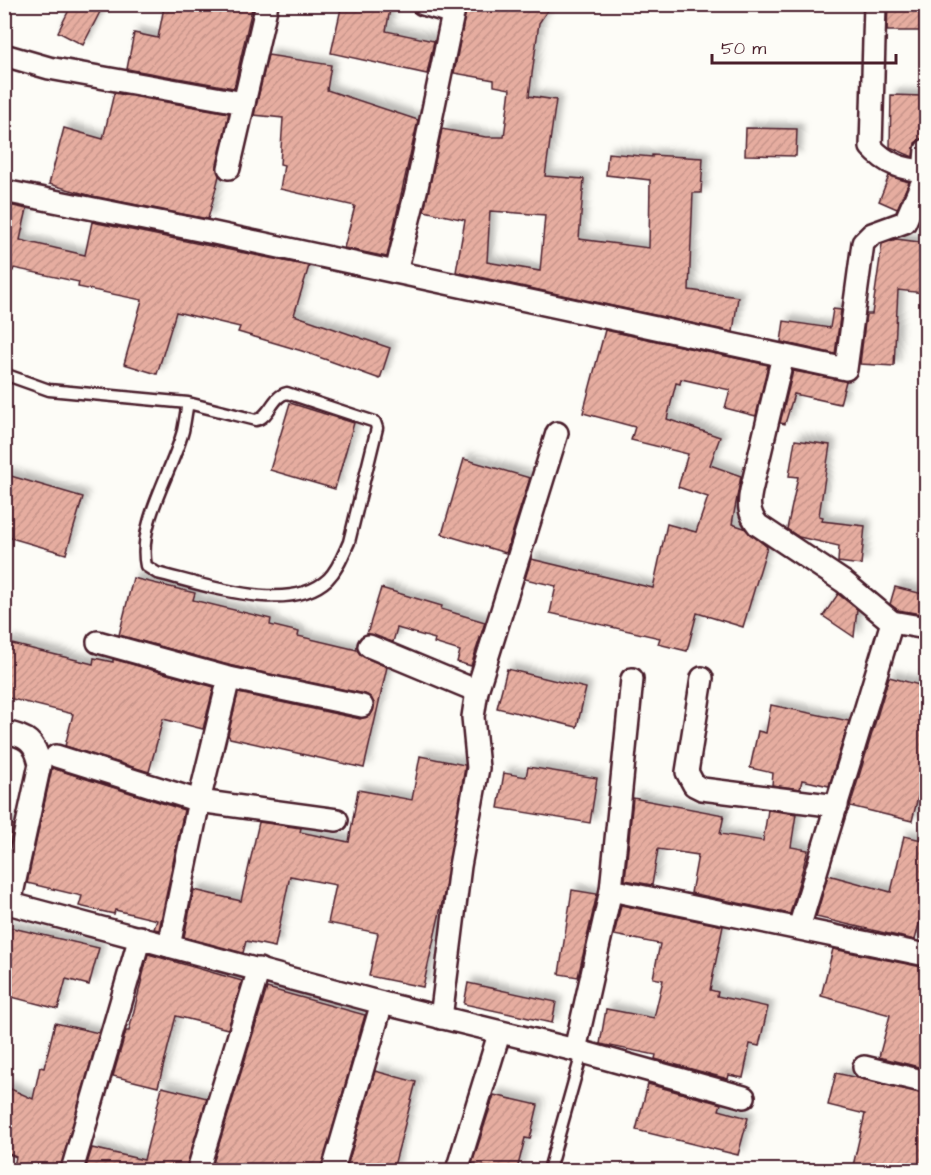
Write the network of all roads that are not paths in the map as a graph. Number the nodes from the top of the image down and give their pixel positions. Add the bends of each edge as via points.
1 (267, 4) edge
2 (423, 4) edge
3 (875, 4) edge
4 (454, 9) edge
5 (4, 55) edge
6 (244, 103) junction
7 (925, 160) edge
8 (229, 168) dead end
9 (4, 190) edge
10 (396, 272) junction
11 (783, 356) junction
12 (4, 374) edge
13 (188, 403) junction
14 (557, 433) dead end
15 (892, 622) junction
16 (927, 628) edge
17 (98, 642) dead end
18 (369, 646) dead end
19 (229, 678) junction
20 (702, 678) dead end
21 (632, 679) dead end
22 (477, 691) junction
23 (362, 706) dead end
24 (4, 732) edge
25 (56, 756) dead end
26 (199, 801) junction
27 (837, 806) junction
28 (337, 820) dead end
29 (611, 890) junction
30 (7, 902) edge
31 (799, 928) junction
32 (140, 937) junction
33 (169, 946) junction
34 (927, 955) edge
35 (259, 969) junction
36 (382, 1004) junction
37 (441, 1018) junction
38 (499, 1034) junction
39 (578, 1052) junction
40 (864, 1067) dead end
41 (927, 1082) edge
42 (744, 1097) dead end
43 (72, 1170) edge
44 (198, 1170) edge
45 (333, 1170) edge
46 (457, 1170) edge
47 (549, 1170) edge

1 - 6 street
2 - 4 street
3 - 7 street via 871,147 902,169
4 - 10 street
5 - 6 street via 49,68
6 - 8 street
7 - 11 street via 923,181 904,222 872,234 863,243 846,369
9 - 10 street
10 - 11 street
11 - 15 street via 748,503 751,516 758,525 844,582
12 - 13 lane via 49,390
13 - 13 lane via 256,420 264,418 277,398 287,393 375,422 377,428 349,542 328,579 294,595 267,598 157,573 146,566 143,551 147,531 183,431
14 - 22 street
15 - 16 street
15 - 27 street
17 - 19 street
18 - 22 street
19 - 23 street
19 - 26 street
20 - 27 street via 687,772 694,785
21 - 29 street
22 - 37 street via 473,717 478,768 460,866
24 - 30 street via 28,739 36,748 40,764
25 - 26 street
26 - 28 street
26 - 33 street
27 - 31 street
29 - 31 street
29 - 39 street
30 - 32 street
31 - 34 street
32 - 33 street
32 - 43 street
33 - 35 street
35 - 36 street
35 - 44 street
36 - 37 street
36 - 45 street
37 - 38 street
38 - 39 street
38 - 46 street
39 - 42 street
39 - 47 lane
40 - 41 street

